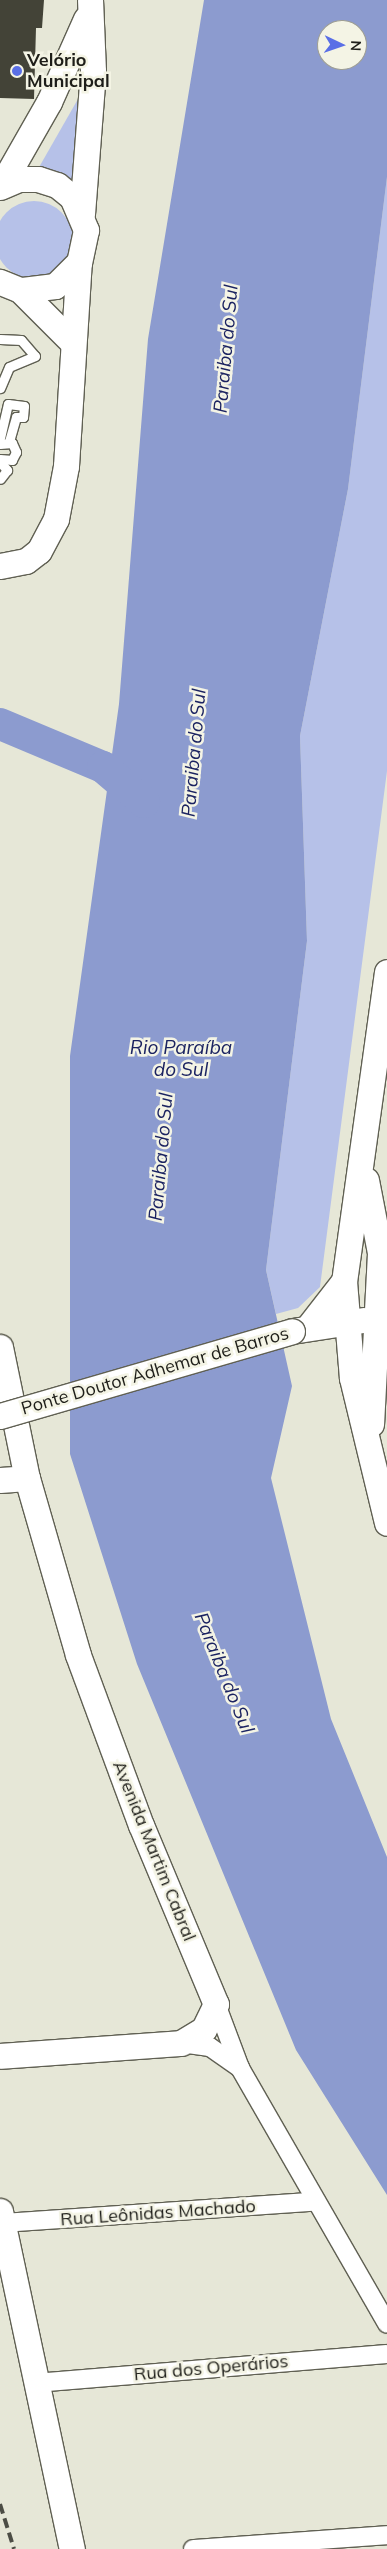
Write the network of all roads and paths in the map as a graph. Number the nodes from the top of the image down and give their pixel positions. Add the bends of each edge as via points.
1 (89, 6) edge
2 (0, 187) edge
3 (82, 214) junction
4 (79, 262) junction
5 (9, 292) edge
6 (0, 339) edge
7 (73, 344) junction
8 (0, 388) edge
9 (0, 438) edge
10 (4, 443) edge
11 (1, 461) edge
12 (0, 479) edge
13 (7, 566) edge
14 (387, 976) edge
15 (385, 1009) edge
16 (363, 1160) junction
17 (349, 1251) junction
18 (383, 1254) edge
19 (344, 1281) junction
20 (377, 1314) junction
21 (348, 1325) junction
22 (300, 1329) junction
23 (0, 1347) edge
24 (0, 1416) edge
25 (370, 1439) junction
26 (26, 1478) junction
27 (0, 1480) edge
28 (387, 1523) edge
29 (216, 2004) junction
30 (180, 2043) junction
31 (0, 2056) edge
32 (240, 2068) junction
33 (314, 2202) junction
34 (1, 2217) edge
35 (387, 2324) edge
36 (387, 2354) edge
37 (35, 2383) junction
38 (387, 2535) edge
39 (72, 2549) edge
40 (193, 2549) edge

1 - 2 street via 50,102
1 - 3 street via 94,71
2 - 3 street via 19,180 48,182 72,197
3 - 4 street via 85,238
4 - 5 street via 55,286
4 - 7 street
5 - 7 street
6 - 8 lane via 21,340 35,356 9,367
7 - 13 street via 66,466 56,519 39,551
9 - 10 lane via 8,404 24,406 23,417 16,417
10 - 11 lane via 16,455
11 - 12 lane via 8,470
14 - 15 street
15 - 16 street
16 - 17 street
16 - 18 street
17 - 18 street
17 - 19 street
18 - 20 street
19 - 21 street
19 - 22 street
20 - 21 street, Ponte Doutor Adhemar de Barros
20 - 25 street
21 - 22 street, Ponte Doutor Adhemar de Barros
21 - 25 street via 352,1378
22 - 24 street, Ponte Doutor Adhemar de Barros, bridge
23 - 26 street, Avenida Martim Cabral
25 - 28 street
26 - 27 street
26 - 29 street, Avenida Martim Cabral via 78,1655 141,1824
29 - 30 street via 204,2029
29 - 32 street, Avenida Martim Cabral
30 - 31 street
30 - 32 street via 210,2047
32 - 33 street, Avenida Martim Cabral
33 - 34 street, Rua Leônidas Machado
33 - 35 street, Avenida Martim Cabral
34 - 37 street
36 - 37 street, Rua dos Operários
37 - 39 street
38 - 40 street

